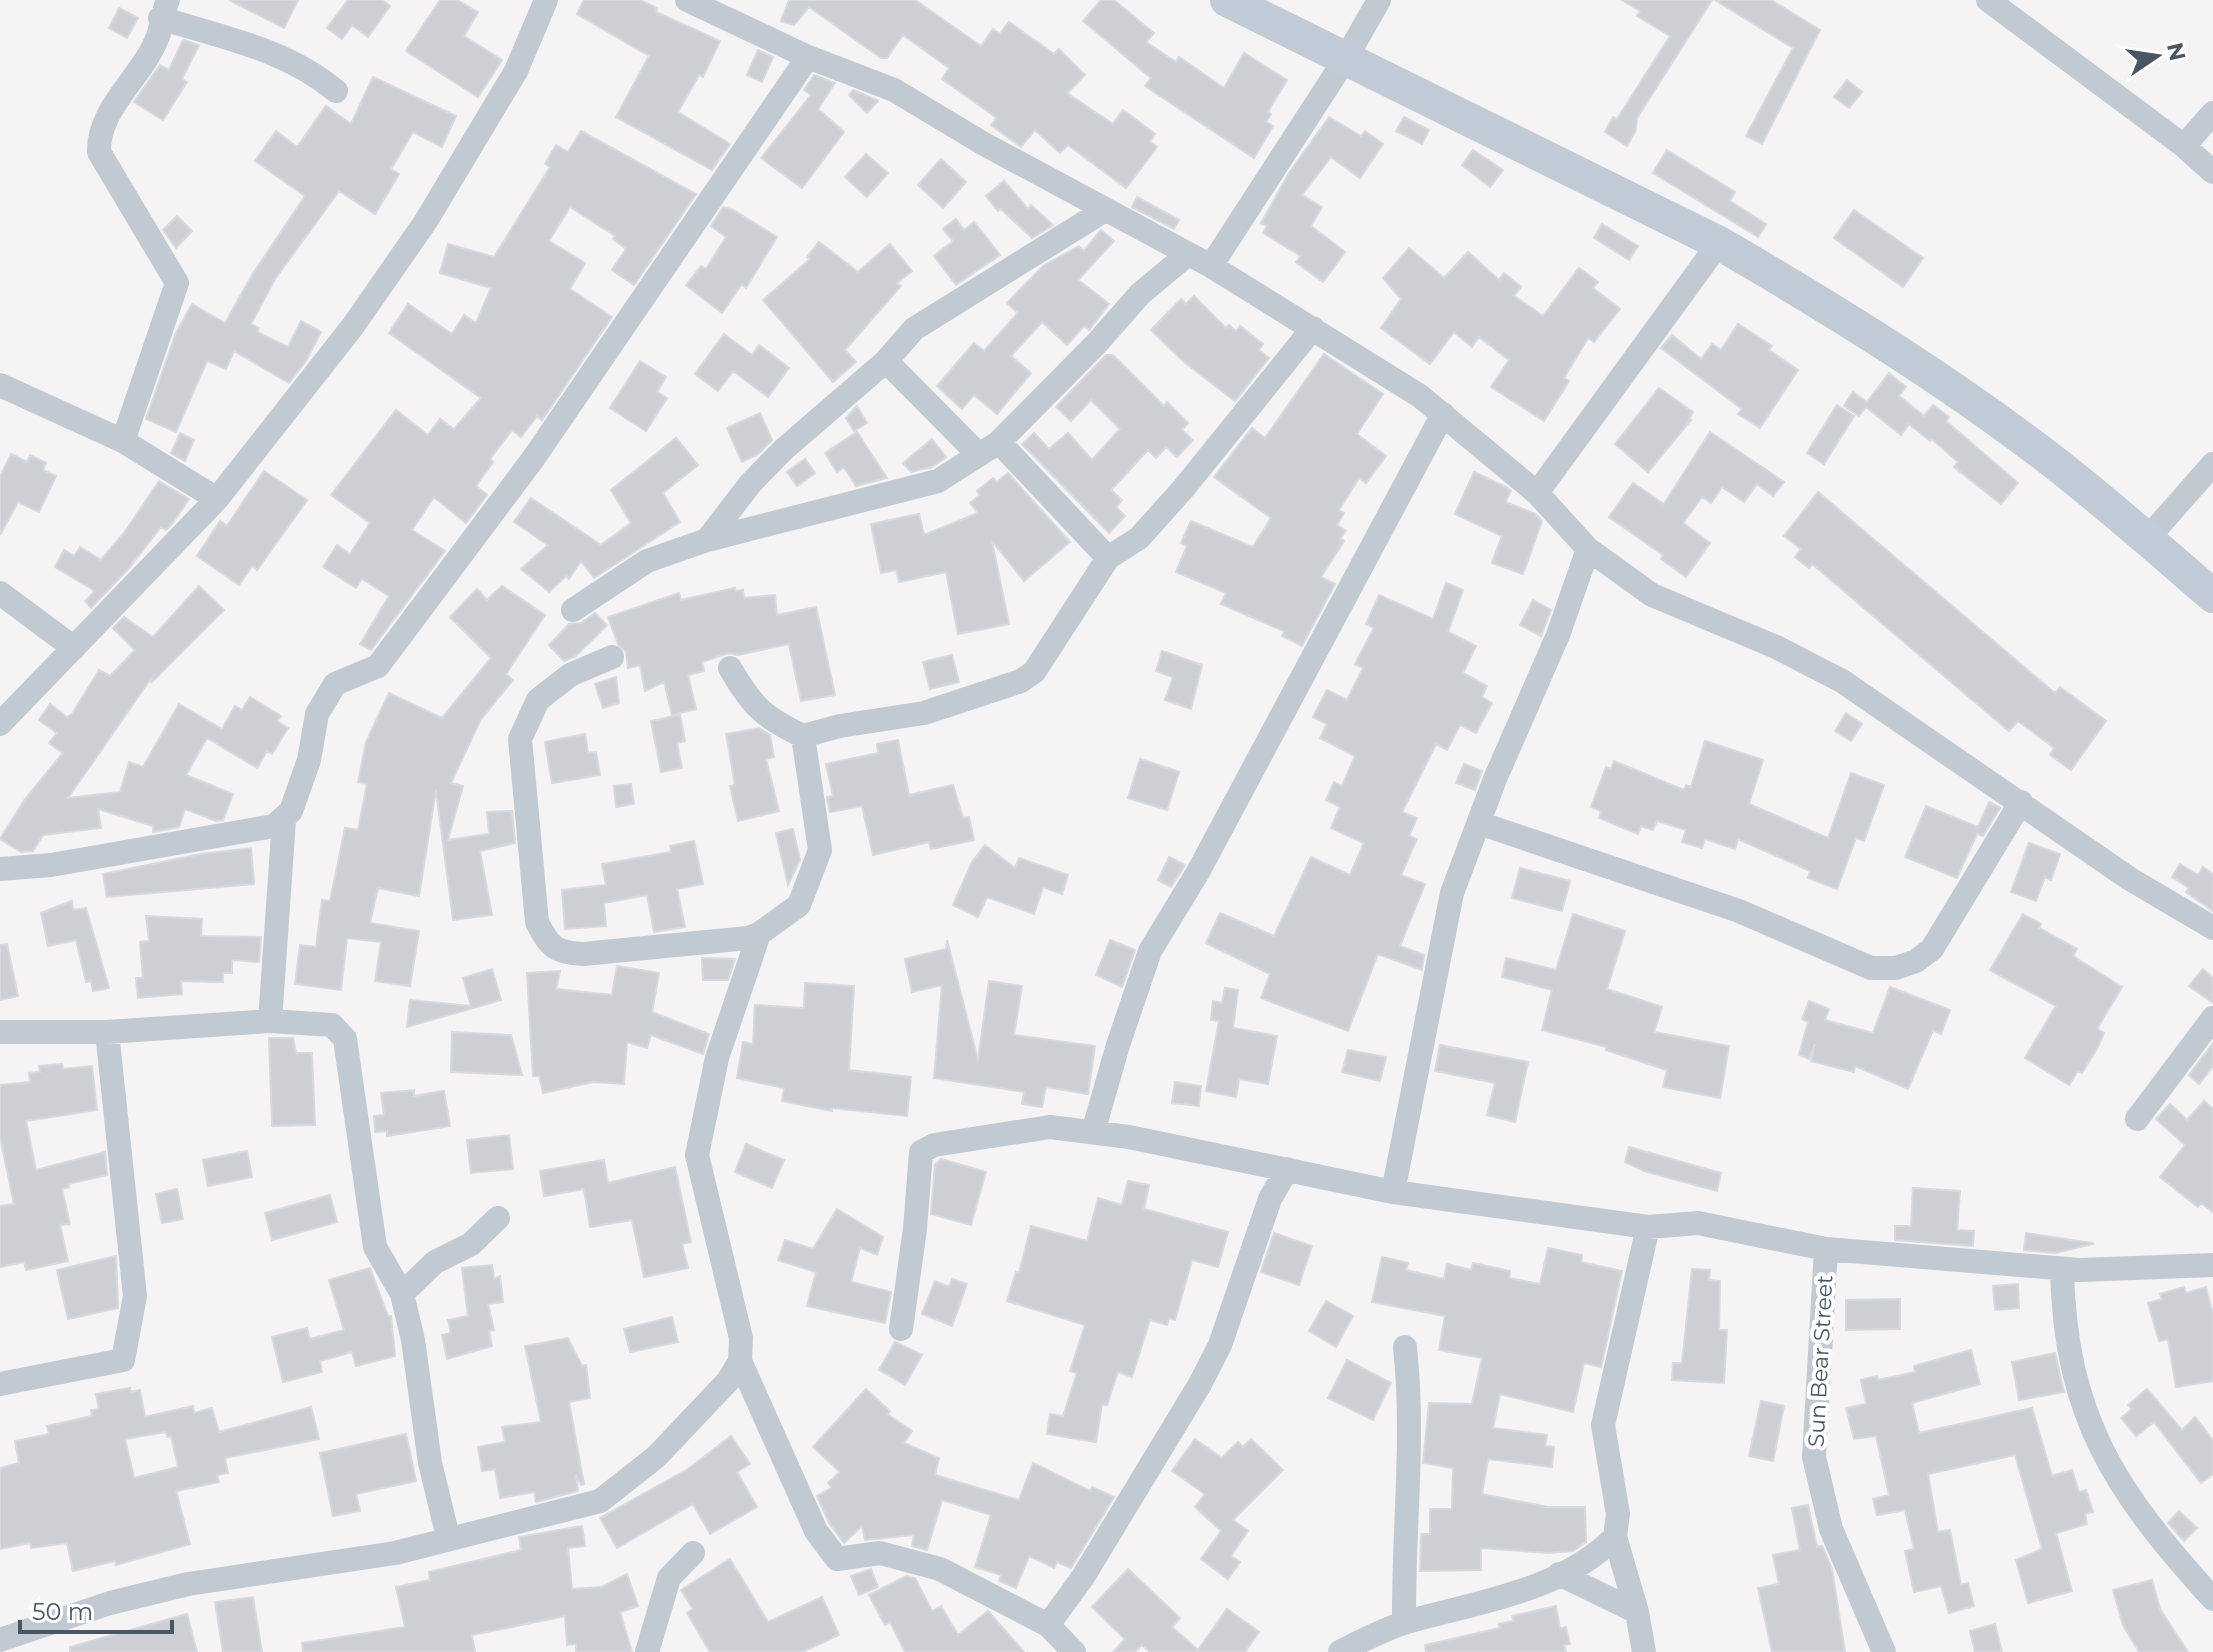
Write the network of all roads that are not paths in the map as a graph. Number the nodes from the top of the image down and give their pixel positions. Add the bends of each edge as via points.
1 (546, 0) edge
2 (687, 0) edge
3 (1227, 0) edge
4 (1379, 0) edge
5 (1988, 0) edge
6 (164, 9) edge
7 (808, 57) junction
8 (1346, 58) junction
9 (336, 91) dead end
10 (2213, 113) edge
11 (2184, 146) junction
12 (2213, 172) edge
13 (1105, 210) junction
14 (1719, 243) junction
15 (1188, 254) junction
16 (1211, 266) junction
17 (1313, 328) junction
18 (886, 361) junction
19 (0, 385) edge
20 (1443, 414) junction
21 (123, 441) junction
22 (989, 448) junction
23 (2213, 464) edge
24 (1537, 493) junction
25 (217, 499) junction
26 (2147, 539) junction
27 (707, 540) junction
28 (1588, 549) junction
29 (1108, 558) junction
30 (0, 593) edge
31 (2213, 596) edge
32 (573, 610) dead end
33 (74, 648) junction
34 (612, 657) dead end
35 (730, 668) dead end
36 (0, 724) edge
37 (803, 736) junction
38 (2021, 802) junction
39 (284, 820) junction
40 (1479, 823) junction
41 (0, 869) edge
42 (2213, 928) edge
43 (759, 934) junction
44 (2213, 1018) edge
45 (270, 1021) junction
46 (0, 1032) edge
47 (107, 1032) junction
48 (2137, 1119) dead end
49 (1093, 1132) junction
50 (1287, 1169) junction
51 (1393, 1192) junction
52 (498, 1218) dead end
53 (1648, 1227) junction
54 (1826, 1249) junction
55 (2213, 1265) edge
56 (2062, 1269) junction
57 (402, 1294) junction
58 (901, 1329) dead end
59 (1405, 1347) dead end
60 (740, 1361) junction
61 (0, 1384) edge
62 (448, 1537) junction
63 (1615, 1537) junction
64 (693, 1553) dead end
65 (1559, 1574) junction
66 (2213, 1599) edge
67 (1637, 1612) junction
68 (1404, 1623) junction
69 (1048, 1625) junction
70 (0, 1640) edge
71 (1366, 1646) edge
72 (647, 1652) edge
73 (1074, 1652) edge
74 (1340, 1652) edge
75 (1644, 1652) edge
76 (1884, 1652) edge

1 - 25 street via 516,71 426,221 353,326
2 - 7 street
3 - 8 main road
4 - 8 street
5 - 11 street
6 - 9 street via 280,55
6 - 21 street via 159,34 136,79 99,131 99,152 177,283
7 - 13 street via 894,90
7 - 39 street via 533,459 378,666 335,684 317,714 309,760
8 - 14 main road
8 - 16 street
10 - 11 street
11 - 12 street
13 - 15 street
13 - 18 street via 914,329
14 - 24 street
14 - 26 main road via 1919,366 2055,463
15 - 16 street
15 - 22 street via 1140,294 1087,354
16 - 17 street
17 - 20 street
17 - 29 street via 1183,489 1139,538
18 - 22 street
18 - 27 street via 783,450
19 - 21 street
20 - 24 street
20 - 49 street via 1198,872 1150,951
21 - 25 street
22 - 27 street via 938,481
22 - 29 street
23 - 26 street
24 - 28 street
25 - 33 street
26 - 31 main road
27 - 32 street via 647,561
28 - 38 street via 1652,595 1842,681
28 - 40 street
29 - 37 street via 1034,672 1021,681 924,713
30 - 33 street
33 - 36 street
34 - 43 street via 570,675 538,700 520,739 537,922 548,945 559,953 583,954
35 - 37 street via 751,704 769,720
37 - 43 street via 820,850 799,905
38 - 40 street via 1932,949 1896,968 1871,968 1739,911
38 - 42 street via 2130,879
39 - 41 street via 51,865
39 - 45 street
40 - 51 street via 1452,893
43 - 60 street via 717,1058 697,1155 741,1338
44 - 48 street
45 - 47 street
45 - 57 street via 332,1025 345,1039 375,1247
46 - 47 street
47 - 61 street via 135,1296 123,1360
49 - 50 street
49 - 58 street via 1050,1127 934,1145 921,1152
50 - 51 street
50 - 69 street via 1270,1199 1220,1345 1200,1384
51 - 53 street
52 - 57 street via 471,1244 435,1262
53 - 54 street via 1698,1223
53 - 63 street via 1603,1425 1618,1514
54 - 56 street
54 - 76 street, Sun Bear Street via 1814,1457 1831,1529
55 - 56 street
56 - 66 street via 2063,1315 2091,1431 2154,1534
57 - 62 street
59 - 68 street via 1410,1440
60 - 62 street via 728,1381 656,1457 600,1501
60 - 69 street via 816,1531 837,1559 880,1553 940,1569
62 - 70 street via 337,1564 188,1584 110,1603
63 - 65 street via 1594,1558
63 - 67 street
64 - 72 street via 669,1578
65 - 67 street
65 - 68 street via 1524,1590
67 - 75 street
68 - 71 street
69 - 73 street
71 - 74 street

